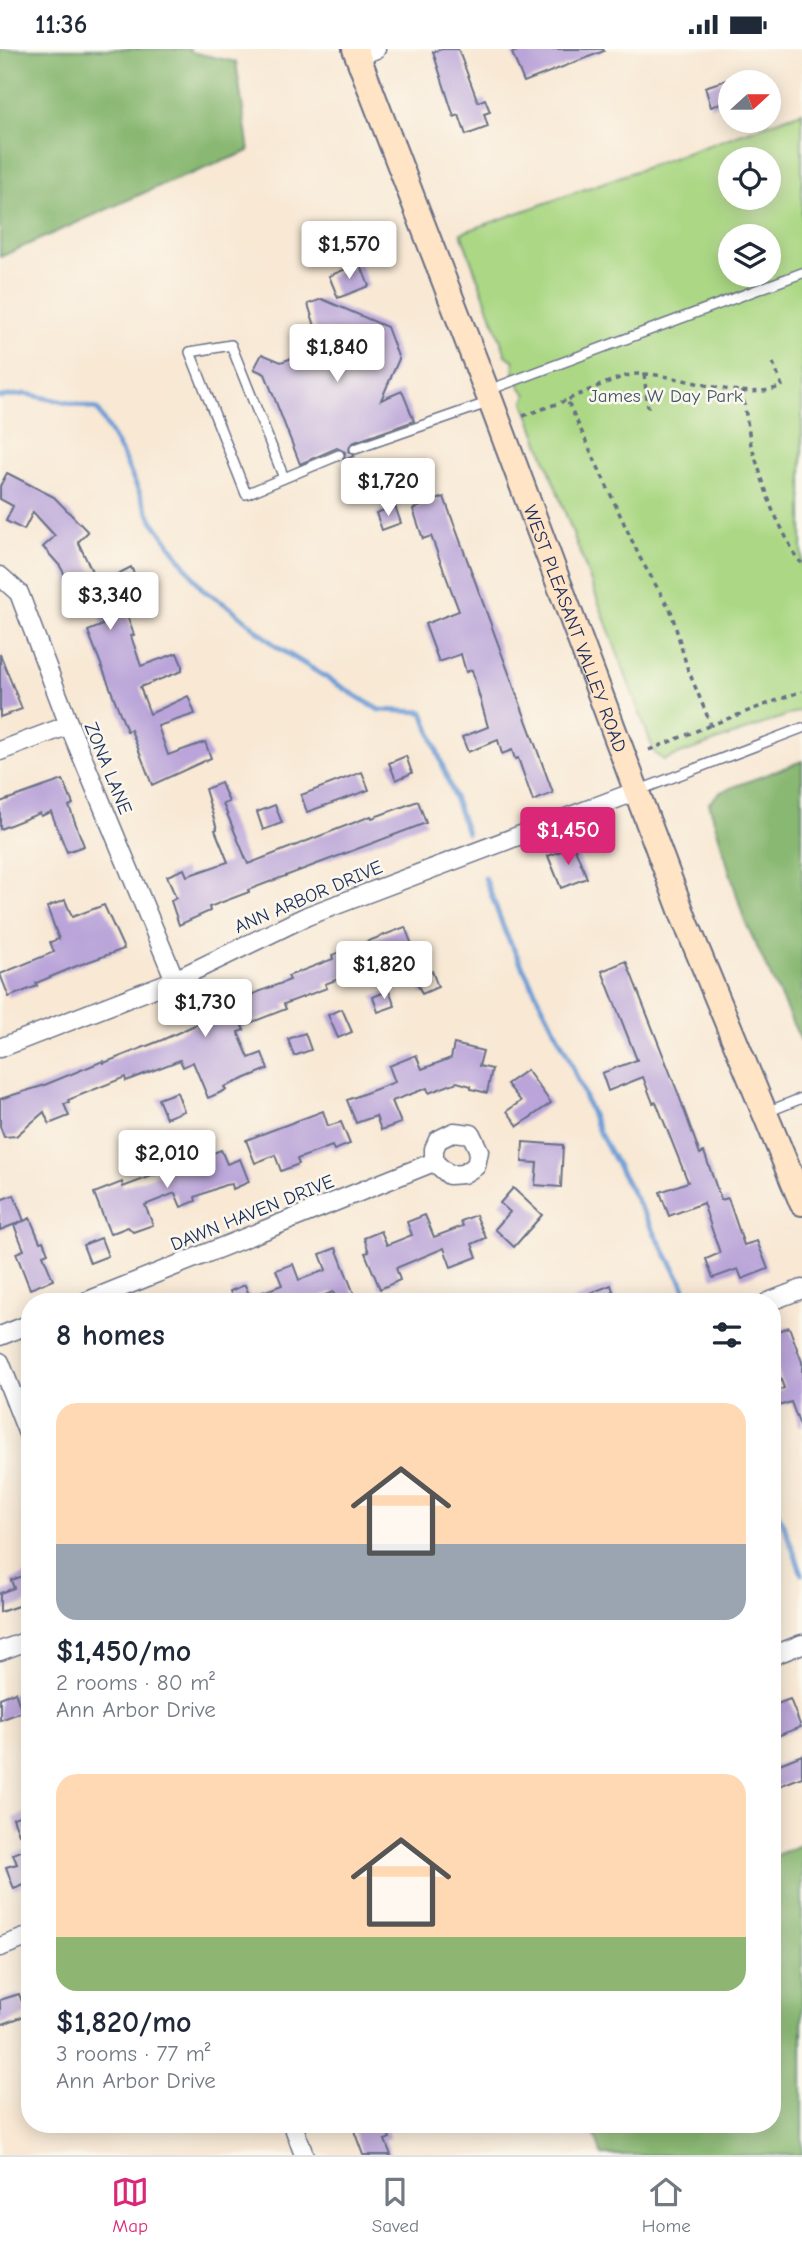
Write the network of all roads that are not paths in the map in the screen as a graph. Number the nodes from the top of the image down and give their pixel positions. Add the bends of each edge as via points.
1 (363, 51) edge
2 (802, 273) edge
3 (489, 396) junction
4 (355, 449) dead end
5 (339, 455) dead end
6 (284, 478) junction
7 (0, 576) edge
8 (69, 725) junction
9 (802, 728) edge
10 (0, 751) edge
11 (636, 791) junction
12 (174, 980) junction
13 (0, 1048) edge
14 (802, 1098) edge
15 (765, 1112) junction
16 (434, 1162) dead end
17 (802, 1203) edge
18 (802, 1289) edge
19 (107, 1293) edge
20 (781, 1297) edge
21 (21, 1328) edge
22 (0, 1336) edge
23 (0, 1362) edge
24 (21, 1416) edge
25 (21, 1643) edge
26 (802, 1644) edge
27 (0, 1651) edge
28 (781, 1652) edge
29 (21, 1939) edge
30 (0, 1947) edge
31 (296, 2133) edge
32 (304, 2155) edge

1 - 3 main road, WEST PLEASANT VALLEY ROAD
2 - 3 lane
3 - 4 lane
3 - 11 main road, WEST PLEASANT VALLEY ROAD
5 - 6 lane
6 - 6 lane via 231,345 190,352 246,494
7 - 8 street, ZONA LANE via 19,593
8 - 10 street
8 - 12 street, ZONA LANE
9 - 11 lane
11 - 12 street, ANN ARBOR DRIVE via 307,916
11 - 15 main road, WEST PLEASANT VALLEY ROAD
12 - 13 street, ANN ARBOR DRIVE
14 - 15 lane
15 - 17 main road, WEST PLEASANT VALLEY ROAD
16 - 19 street, DAWN HAVEN DRIVE
18 - 20 street
21 - 22 street
23 - 24 street
25 - 27 street
26 - 28 street
29 - 30 street
31 - 32 street

